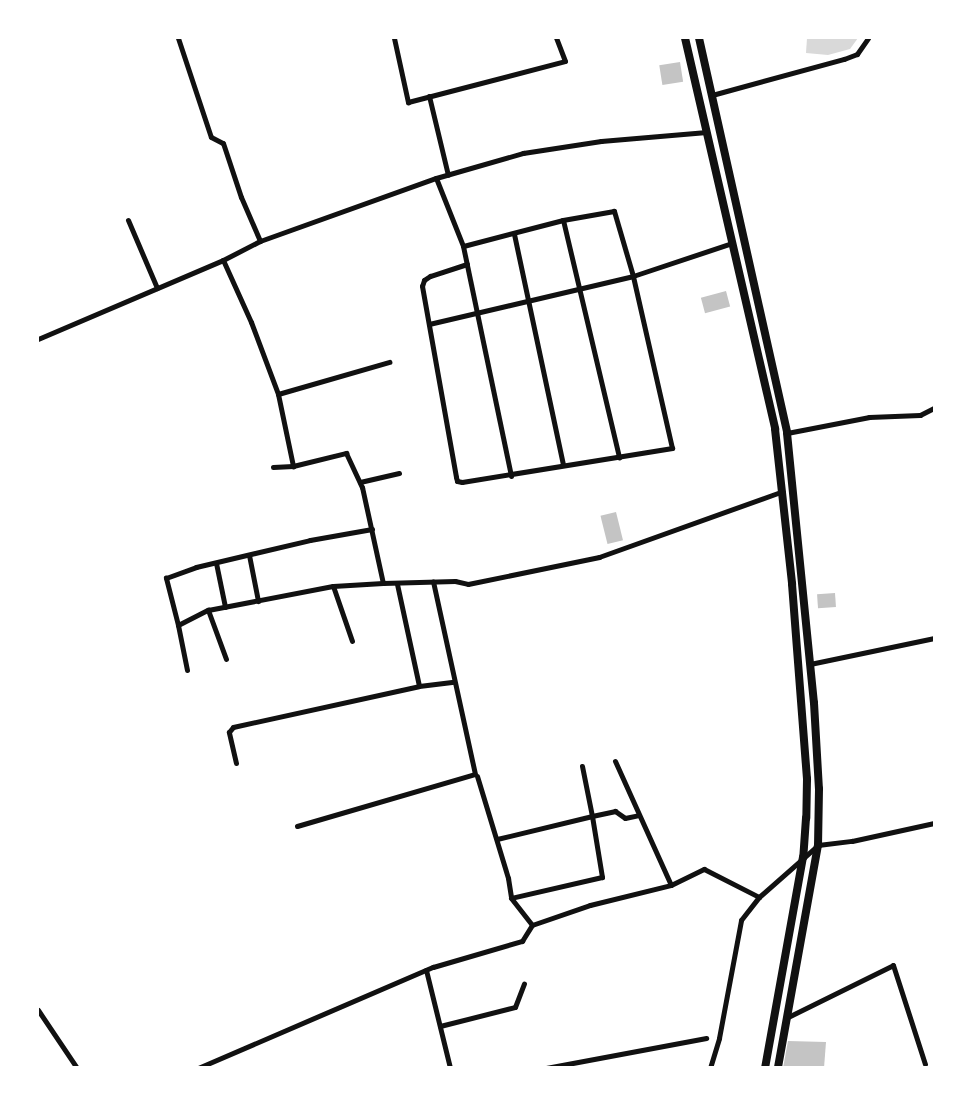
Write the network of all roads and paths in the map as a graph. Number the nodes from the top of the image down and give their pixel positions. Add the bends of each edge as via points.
1 (178, 38) edge
2 (394, 38) edge
3 (556, 38) edge
4 (685, 38) edge
5 (699, 38) edge
6 (868, 38) edge
7 (712, 95) junction
8 (429, 96) junction
9 (707, 132) junction
10 (447, 175) junction
11 (436, 178) junction
12 (128, 220) dead end
13 (563, 220) junction
14 (513, 234) junction
15 (260, 241) junction
16 (732, 243) junction
17 (463, 246) junction
18 (223, 260) junction
19 (467, 264) junction
20 (633, 276) junction
21 (157, 288) junction
22 (579, 289) junction
23 (529, 300) junction
24 (476, 313) junction
25 (429, 324) junction
26 (38, 339) edge
27 (389, 362) dead end
28 (278, 394) junction
29 (934, 408) edge
30 (787, 433) junction
31 (619, 457) junction
32 (563, 465) junction
33 (273, 466) dead end
34 (293, 466) junction
35 (399, 473) dead end
36 (511, 476) junction
37 (360, 482) junction
38 (783, 491) junction
39 (372, 529) junction
40 (249, 555) junction
41 (216, 563) junction
42 (433, 582) junction
43 (383, 584) junction
44 (397, 584) junction
45 (333, 586) junction
46 (258, 601) junction
47 (225, 607) junction
48 (208, 610) junction
49 (178, 625) junction
50 (934, 638) edge
51 (352, 641) dead end
52 (226, 659) dead end
53 (810, 664) junction
54 (187, 670) dead end
55 (454, 682) junction
56 (419, 686) junction
57 (615, 761) dead end
58 (236, 763) dead end
59 (582, 766) dead end
60 (477, 776) dead end
61 (639, 815) junction
62 (592, 816) junction
63 (934, 823) edge
64 (297, 826) dead end
65 (496, 839) junction
66 (818, 845) junction
67 (803, 857) junction
68 (671, 885) junction
69 (759, 897) junction
70 (511, 898) junction
71 (532, 925) junction
72 (426, 970) junction
73 (524, 984) dead end
74 (38, 1010) edge
75 (788, 1017) junction
76 (440, 1026) junction
77 (706, 1038) dead end
78 (924, 1064) dead end
79 (77, 1068) edge
80 (198, 1068) edge
81 (450, 1068) edge
82 (546, 1068) edge
83 (710, 1068) edge
84 (765, 1068) edge
85 (778, 1068) edge

1 - 15 street via 211,137 223,142
2 - 8 street via 408,102
3 - 8 street via 565,62
4 - 9 highway
5 - 7 highway
6 - 7 street via 857,54 844,59
7 - 30 highway
8 - 10 street
9 - 10 street via 601,141 523,153
9 - 16 highway
10 - 11 street
11 - 15 street
11 - 17 street
12 - 21 street
13 - 14 street
13 - 20 street via 614,212
13 - 22 street
14 - 17 street
14 - 23 street
15 - 18 street
16 - 20 street
16 - 38 highway via 770,407
17 - 19 street
18 - 21 street
18 - 28 street
19 - 24 street
19 - 25 street via 424,280
20 - 22 street
20 - 31 street via 672,448
21 - 26 street
22 - 23 street
22 - 31 street
23 - 24 street
23 - 32 street
24 - 25 street
24 - 36 street
25 - 36 street via 457,481
27 - 28 street
28 - 34 street
29 - 30 street via 920,415 869,417
30 - 53 highway
31 - 32 street
32 - 36 street
33 - 34 street
34 - 37 street via 346,453
35 - 37 street
37 - 39 street
38 - 42 street via 599,557 468,585
38 - 67 highway via 807,779
39 - 40 street
39 - 43 street
40 - 41 street
40 - 46 street
41 - 47 street
41 - 49 street via 166,578
42 - 44 street
42 - 55 street
43 - 44 street
43 - 45 street
44 - 56 street
45 - 46 street
45 - 51 street
46 - 47 street
47 - 48 street
48 - 49 street
48 - 52 street
49 - 54 street
50 - 53 street
53 - 66 highway via 818,765
55 - 56 street
55 - 64 street via 475,774
56 - 58 street via 233,727 229,732
57 - 61 street
59 - 62 street
60 - 65 street
61 - 62 street via 625,818 615,811
61 - 68 street
62 - 65 street
62 - 70 street via 602,877
63 - 66 street
65 - 70 street
66 - 67 street
66 - 75 highway
67 - 69 street
67 - 84 highway
68 - 69 street via 704,869
68 - 71 street via 590,905
69 - 83 street via 741,920 720,1038
70 - 71 street
71 - 72 street via 522,941
72 - 76 street
72 - 80 street
73 - 76 street via 515,1007
74 - 79 street
75 - 78 street via 893,965
75 - 85 highway
76 - 81 street
77 - 82 street

